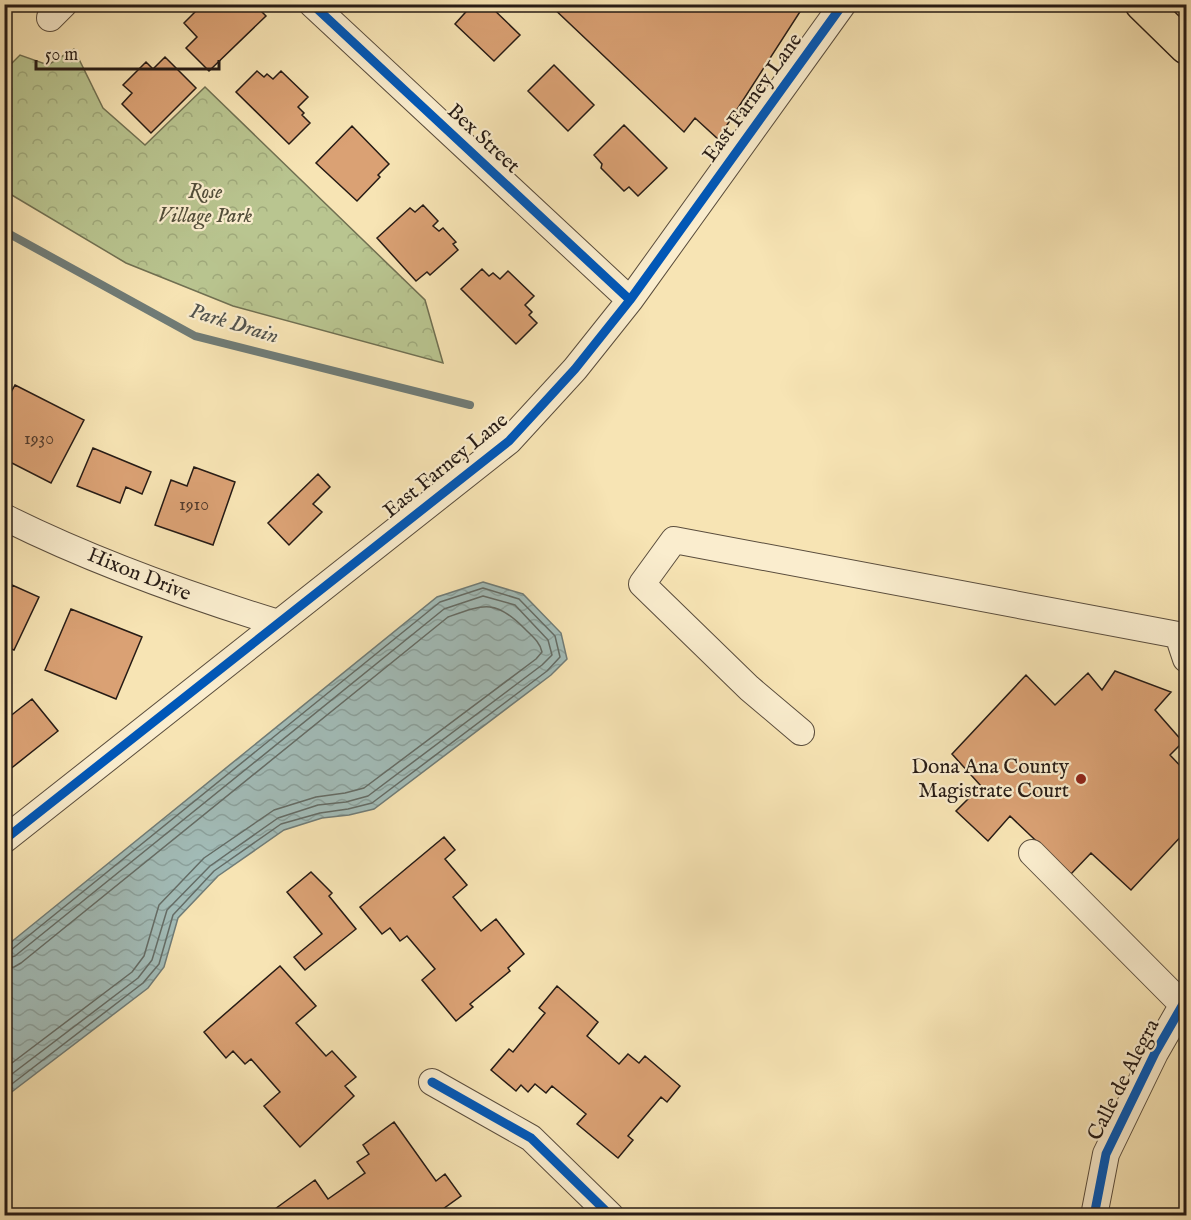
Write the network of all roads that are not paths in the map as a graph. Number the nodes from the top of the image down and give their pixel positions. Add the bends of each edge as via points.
1 (312, 4) edge
2 (843, 4) edge
3 (1142, 4) edge
4 (1186, 47) edge
5 (630, 300) junction
6 (4, 517) edge
7 (278, 623) junction
8 (1182, 635) edge
9 (1186, 659) edge
10 (801, 732) dead end
11 (4, 840) edge
12 (1032, 852) dead end
13 (1185, 1002) edge
14 (432, 1082) dead end
15 (611, 1215) edge
16 (1094, 1215) edge

1 - 5 street, Bex Street
2 - 5 street, East Farney Lane
3 - 4 main road
5 - 7 street, East Farney Lane via 575,369 509,441
6 - 7 street, Hixon Drive via 55,542 198,599
7 - 11 street, East Farney Lane
8 - 9 street
8 - 10 street via 674,540 642,584 749,688
12 - 13 street
13 - 16 street, Calle de Alegra via 1155,1053 1106,1154
14 - 15 street via 531,1138

